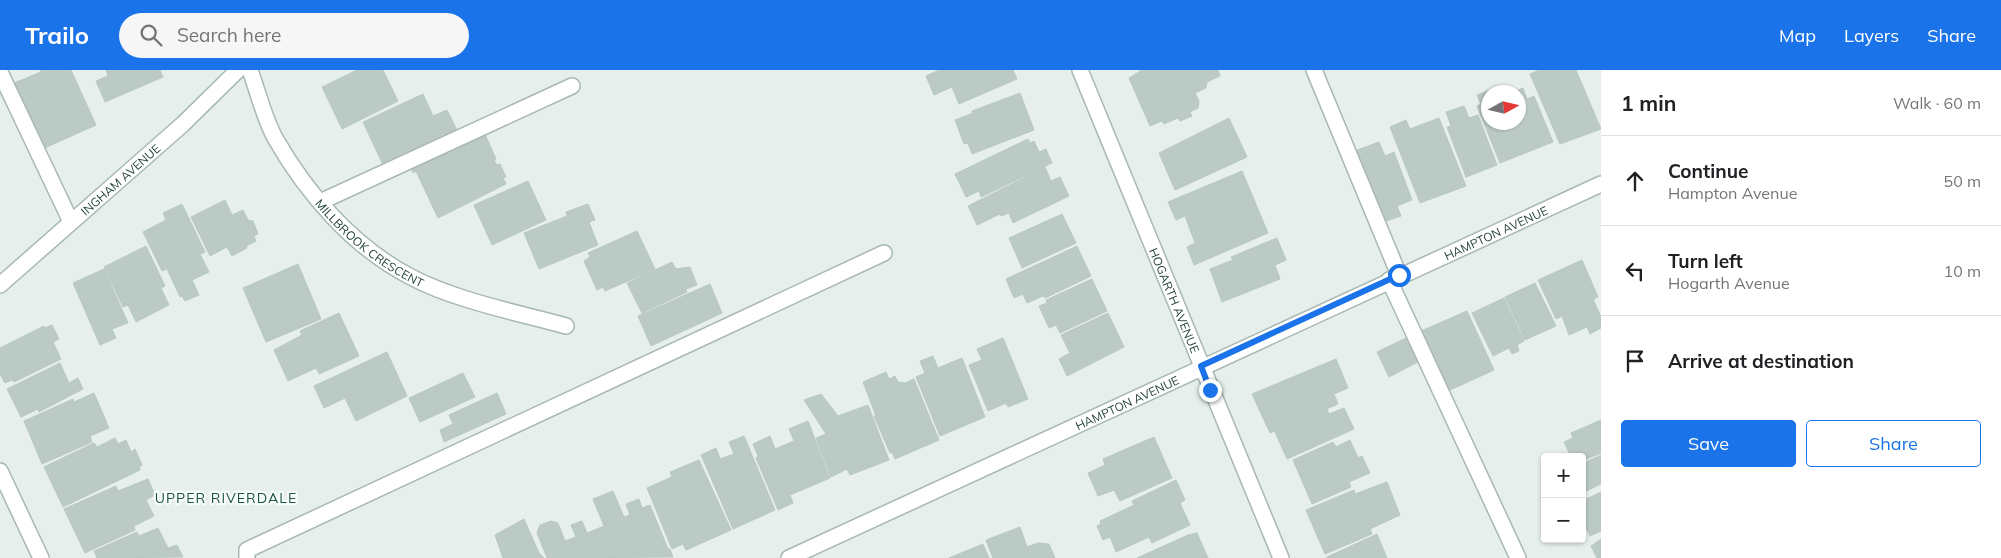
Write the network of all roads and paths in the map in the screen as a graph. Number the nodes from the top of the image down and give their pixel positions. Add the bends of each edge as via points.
1 (238, 70) edge
2 (250, 70) edge
3 (1080, 70) edge
4 (1314, 70) edge
5 (0, 72) edge
6 (572, 86) dead end
7 (1601, 184) edge
8 (320, 202) junction
9 (71, 222) junction
10 (884, 253) dead end
11 (1394, 277) junction
12 (0, 285) edge
13 (566, 326) dead end
14 (1201, 366) junction
15 (0, 471) edge
16 (41, 558) edge
17 (247, 558) edge
18 (789, 558) edge
19 (1281, 558) edge
20 (1518, 558) edge

1 - 9 street, INGHAM AVENUE
2 - 8 street, MILLBROOK CRESCENT via 274,136
3 - 14 street, HOGARTH AVENUE
4 - 11 street
5 - 9 street
6 - 8 street
7 - 11 street, HAMPTON AVENUE
8 - 13 street, MILLBROOK CRESCENT via 372,254 412,278 463,297
9 - 12 street, INGHAM AVENUE
10 - 17 street via 247,550
11 - 14 street, HAMPTON AVENUE
11 - 20 street
14 - 18 street, HAMPTON AVENUE
14 - 19 street, HOGARTH AVENUE
15 - 16 street

